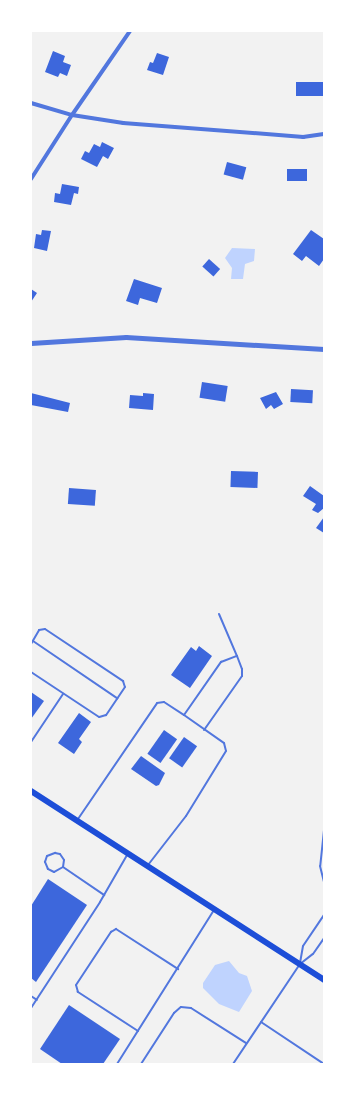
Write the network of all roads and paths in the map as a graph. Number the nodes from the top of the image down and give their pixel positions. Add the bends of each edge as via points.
1 (130, 31) edge
2 (31, 103) edge
3 (72, 115) junction
4 (324, 134) edge
5 (31, 180) edge
6 (31, 343) edge
7 (324, 349) edge
8 (219, 614) dead end
9 (32, 643) edge
10 (237, 656) junction
11 (31, 672) edge
12 (63, 694) junction
13 (117, 698) junction
14 (184, 715) junction
15 (204, 730) junction
16 (31, 742) edge
17 (31, 791) edge
18 (77, 820) junction
19 (324, 830) edge
20 (128, 854) junction
21 (147, 866) junction
22 (63, 867) junction
23 (324, 882) edge
24 (104, 895) junction
25 (214, 910) junction
26 (324, 915) edge
27 (324, 938) edge
28 (300, 964) junction
29 (178, 969) junction
30 (324, 980) edge
31 (31, 996) edge
32 (37, 1000) junction
33 (31, 1008) edge
34 (260, 1022) junction
35 (138, 1031) junction
36 (246, 1044) junction
37 (116, 1064) edge
38 (141, 1064) edge
39 (233, 1064) edge
40 (324, 1064) edge

1 - 3 street
2 - 3 street
3 - 4 street via 123,123 303,137
3 - 5 street
6 - 7 street via 126,337
8 - 10 lane
9 - 13 lane
9 - 13 lane via 40,629 45,629 123,680 125,687
10 - 14 lane via 221,662
10 - 15 lane via 242,676
11 - 12 lane
12 - 13 lane via 99,717 106,715
12 - 16 lane
14 - 15 lane
14 - 18 lane via 164,702 157,703
15 - 21 lane via 224,743 226,753 186,816
17 - 18 highway
18 - 20 highway
19 - 23 lane via 320,856
20 - 21 highway
20 - 24 lane
21 - 25 highway
22 - 22 lane via 64,860 60,854 52,853 47,856 45,862 48,869 54,872
22 - 24 lane
24 - 32 lane
25 - 28 highway
25 - 29 lane
26 - 28 lane via 303,946
27 - 28 lane via 314,954
28 - 30 highway
28 - 34 lane
29 - 35 lane
29 - 35 lane via 116,929 110,932 76,985 78,992
31 - 32 lane
32 - 33 lane
34 - 36 lane
34 - 40 lane
35 - 37 lane
36 - 38 lane via 191,1008 182,1007 174,1013
36 - 39 lane

